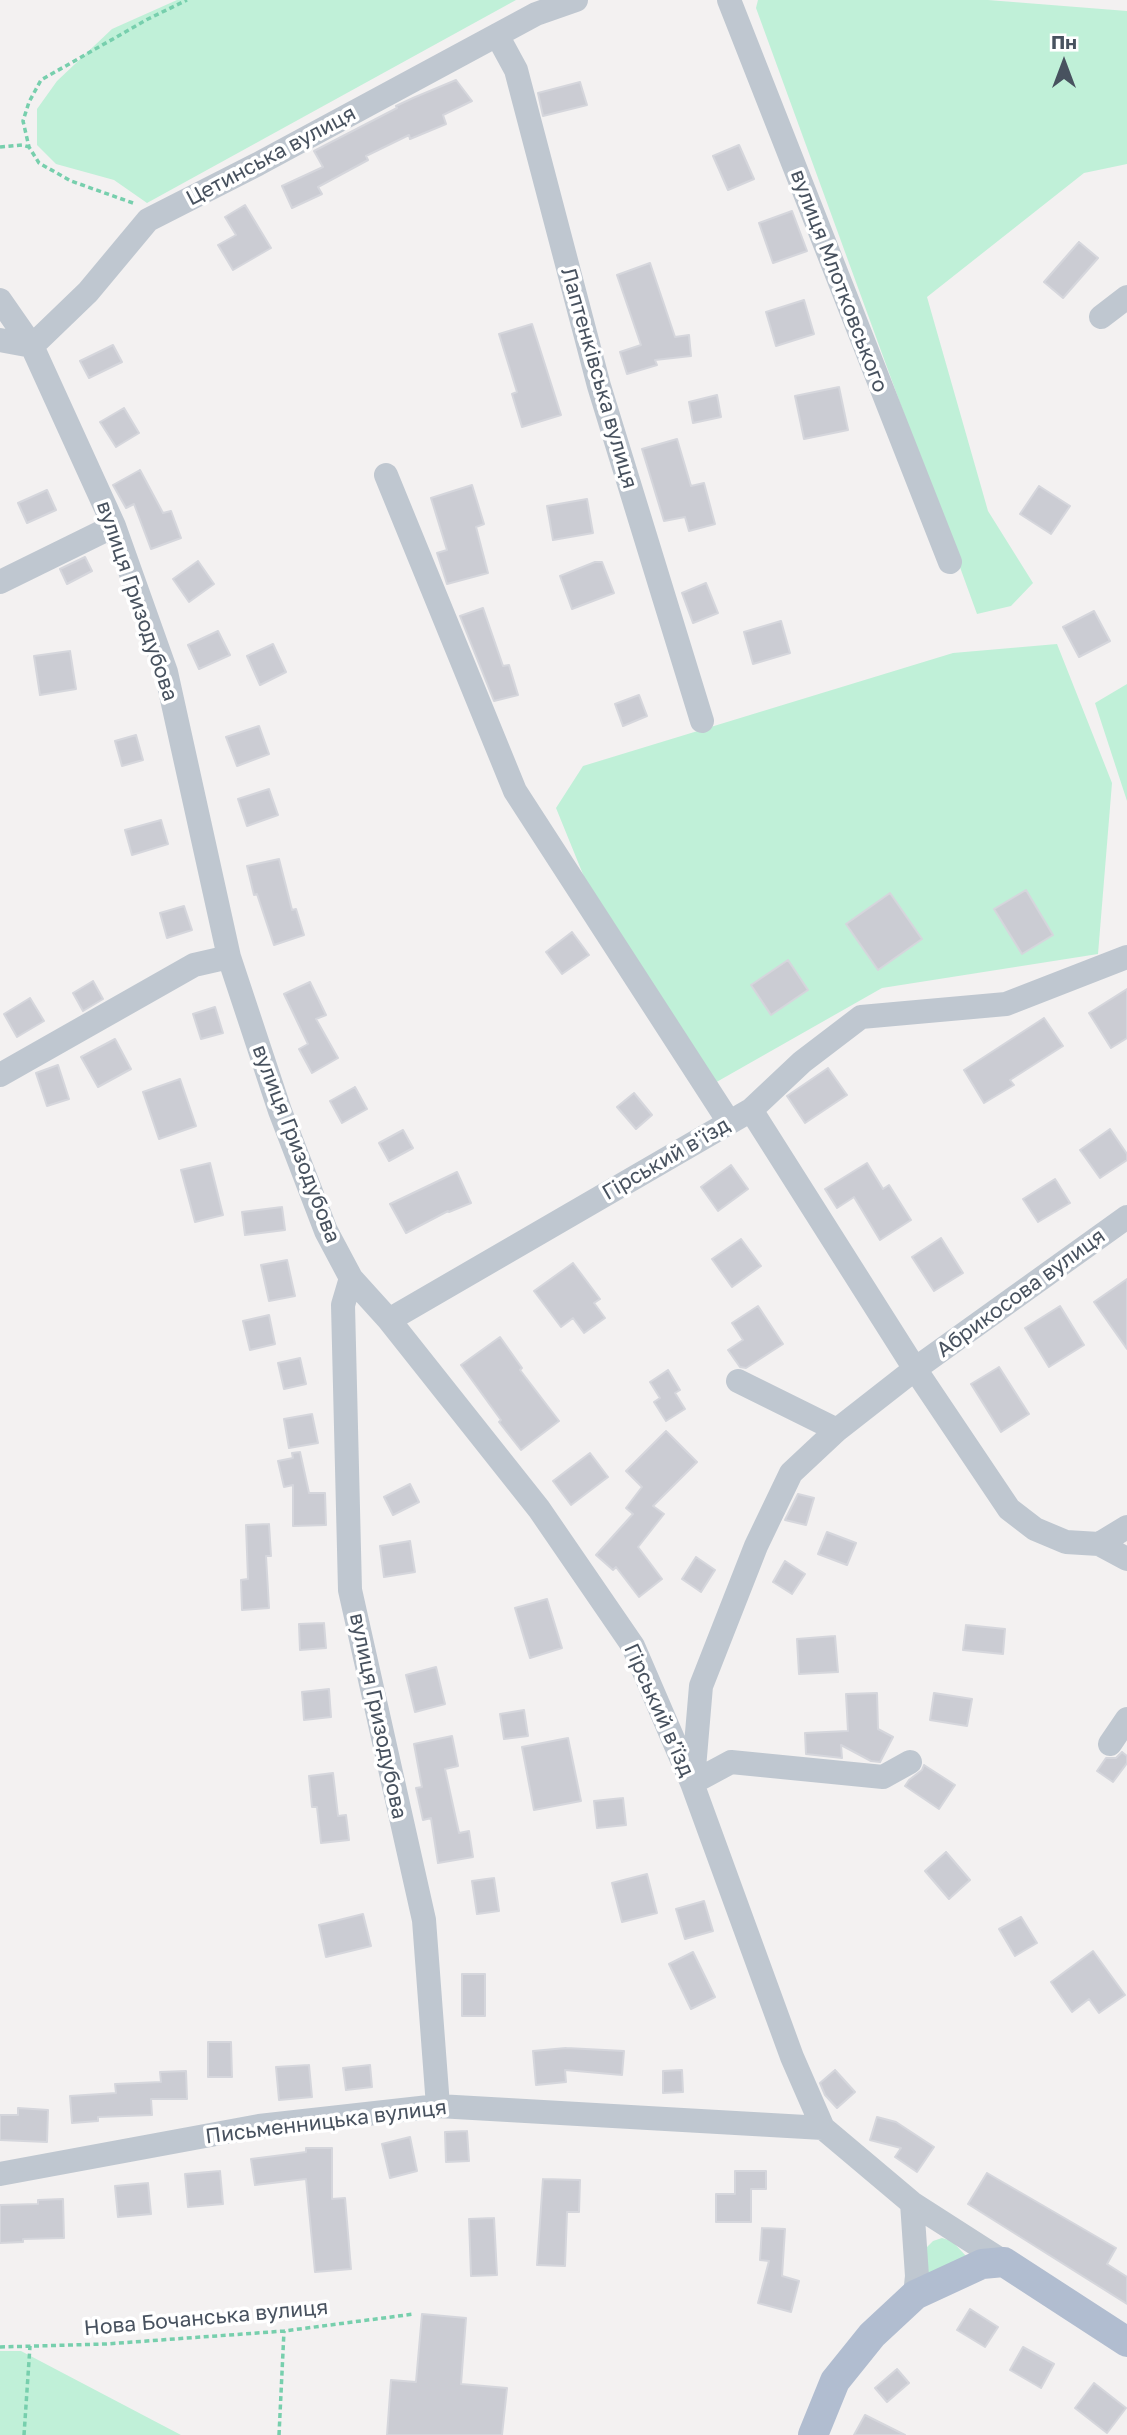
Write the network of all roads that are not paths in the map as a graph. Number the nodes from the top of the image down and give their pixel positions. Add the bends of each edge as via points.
1 (576, 0) edge
2 (729, 0) edge
3 (497, 35) junction
4 (1127, 298) edge
5 (0, 300) edge
6 (1101, 317) dead end
7 (0, 340) edge
8 (32, 346) junction
9 (386, 475) dead end
10 (114, 526) junction
11 (950, 562) dead end
12 (0, 582) edge
13 (702, 722) dead end
14 (229, 957) junction
15 (1127, 957) edge
16 (0, 1075) edge
17 (751, 1110) junction
18 (729, 1122) junction
19 (1127, 1217) edge
20 (351, 1278) junction
21 (389, 1320) junction
22 (915, 1369) junction
23 (738, 1381) dead end
24 (837, 1430) junction
25 (1127, 1527) edge
26 (1099, 1544) junction
27 (1127, 1559) edge
28 (1127, 1719) edge
29 (1110, 1744) dead end
30 (910, 1762) dead end
31 (692, 1783) junction
32 (438, 2106) junction
33 (823, 2128) junction
34 (0, 2174) edge
35 (912, 2203) junction
36 (1004, 2262) junction
37 (915, 2295) junction
38 (1127, 2342) edge
39 (813, 2435) edge

1 - 3 street, Цетинська вулиця
2 - 11 street, вулиця Млотковського
3 - 8 street, Цетинська вулиця via 148,220 88,292
3 - 13 street, Лаптенківська вулиця via 516,70 599,386
4 - 6 street
5 - 8 street, вулиця Гризодубова
7 - 8 street
8 - 10 street, вулиця Гризодубова
9 - 18 street via 515,791
10 - 12 street
10 - 14 street, вулиця Гризодубова via 166,672
14 - 16 street via 194,965
14 - 20 street, вулиця Гризодубова via 280,1111 326,1231
15 - 17 street via 1006,1004 861,1017 802,1062
17 - 18 street, Гірський в'їзд
17 - 22 street, Гірський в'їзд
18 - 21 street, Гірський в'їзд
19 - 22 street, Абрикосова вулиця
20 - 21 street, Гірський в’їзд
20 - 32 street, вулиця Гризодубова via 343,1306 351,1590 424,1920
21 - 31 street, Гірський в’їзд via 539,1510 633,1646
22 - 24 street
22 - 26 street, Гірський в'їзд via 1009,1509 1035,1530 1066,1542
23 - 24 street
24 - 31 street via 791,1473 756,1546 701,1686
25 - 26 street
26 - 27 street
28 - 29 street
30 - 31 street via 883,1777 731,1762
31 - 33 street, Гірський в’їзд via 792,2057
32 - 33 street, Письменницька вулиця
32 - 34 street, Письменницька вулиця via 259,2126
33 - 35 street
35 - 36 street
35 - 37 street
36 - 37 main road via 982,2264
36 - 38 main road
37 - 39 main road via 835,2381

